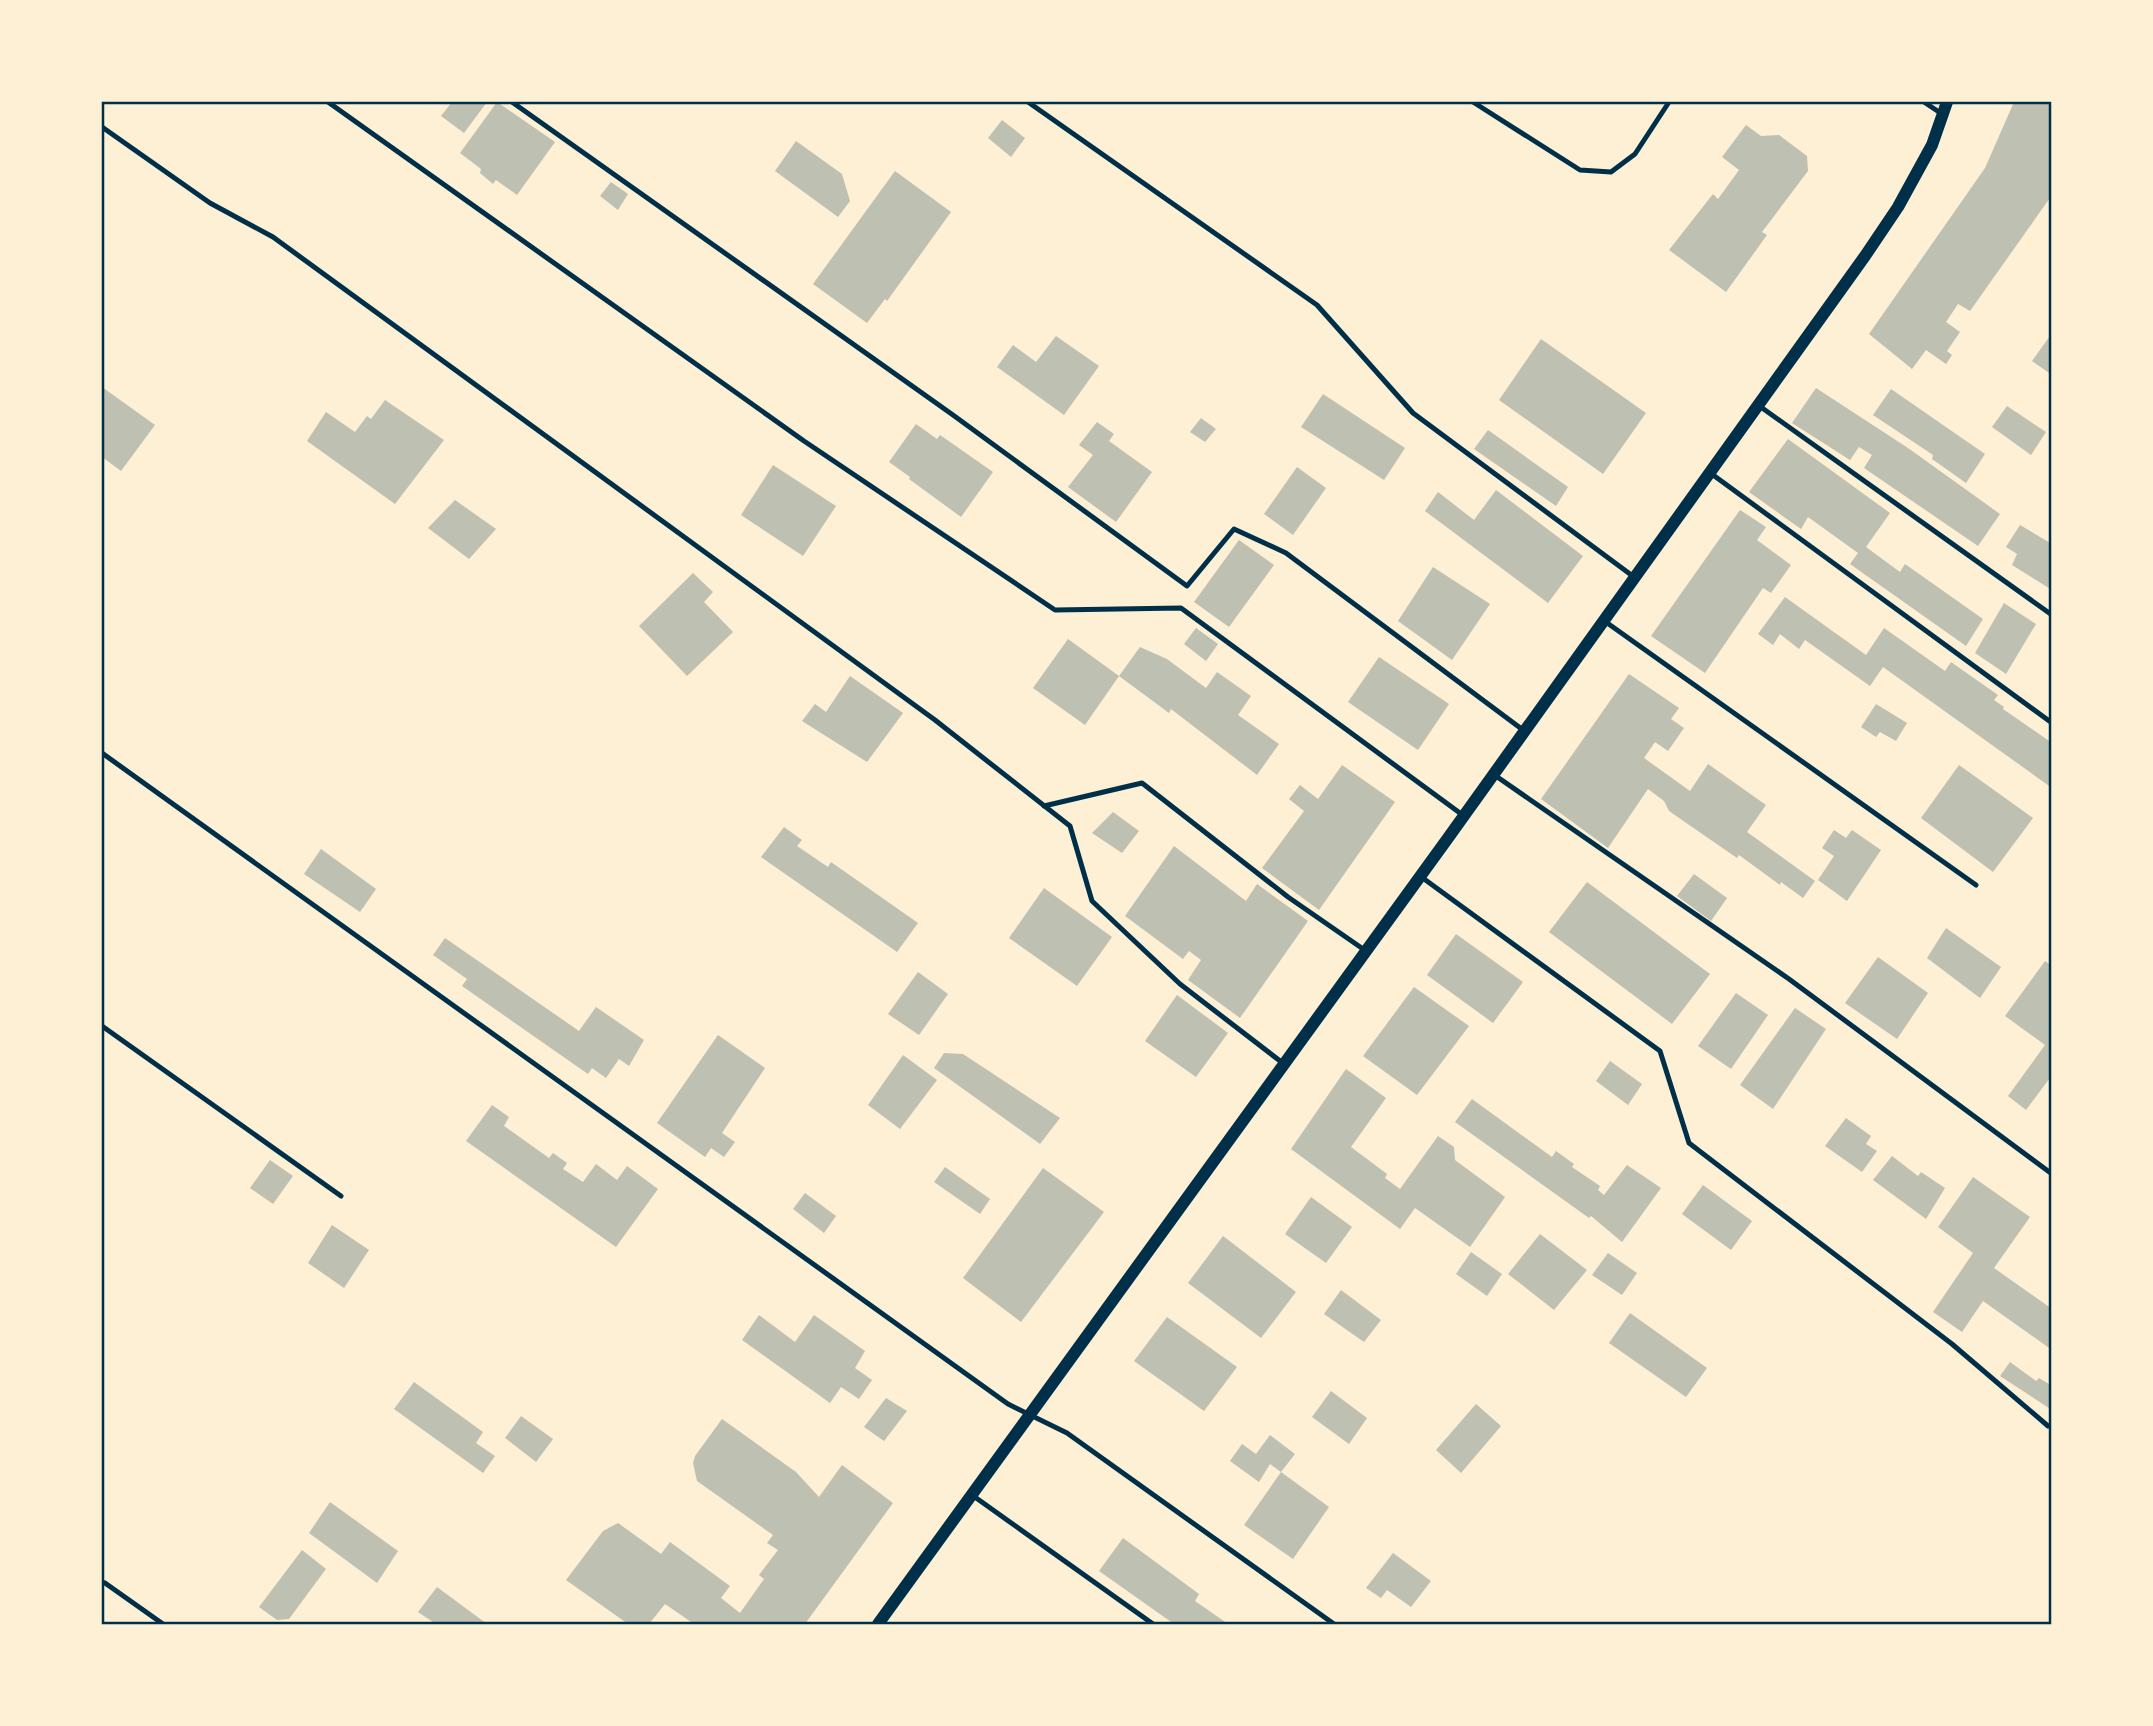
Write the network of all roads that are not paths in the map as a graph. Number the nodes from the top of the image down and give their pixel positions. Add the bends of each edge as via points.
1 (328, 102) edge
2 (512, 102) edge
3 (1028, 102) edge
4 (1473, 102) edge
5 (1669, 102) edge
6 (1924, 102) edge
7 (1945, 108) edge
8 (102, 127) edge
9 (1758, 405) junction
10 (1709, 472) junction
11 (1634, 577) junction
12 (2052, 615) edge
13 (1603, 620) junction
14 (2052, 723) edge
15 (1524, 731) junction
16 (102, 753) edge
17 (1493, 774) junction
18 (1044, 806) junction
19 (1464, 816) junction
20 (1420, 876) junction
21 (1976, 885) dead end
22 (1366, 951) junction
23 (102, 1026) edge
24 (1284, 1064) junction
25 (2052, 1174) edge
26 (341, 1196) dead end
27 (1030, 1414) junction
28 (2048, 1426) dead end
29 (972, 1495) junction
30 (105, 1583) dead end
31 (163, 1625) edge
32 (878, 1625) edge
33 (1153, 1625) edge
34 (1334, 1625) edge

1 - 19 lane via 804,441 1055,610 1181,608
2 - 15 lane via 1187,586 1234,529 1286,553
3 - 11 lane via 1317,305 1413,413
4 - 5 lane via 1580,170 1611,172 1635,154
6 - 7 lane
7 - 9 street via 1932,145 1898,207
8 - 18 lane via 210,203 273,237 934,720
9 - 10 street
9 - 12 lane
10 - 11 street
10 - 14 lane
11 - 13 street
13 - 15 street
13 - 21 lane
15 - 17 street
16 - 27 lane via 1008,1404
17 - 19 street
17 - 25 lane via 1789,979
18 - 22 lane via 1142,783 1288,897
18 - 24 lane via 1070,826 1092,901 1181,984
19 - 20 street
20 - 22 street
20 - 28 lane via 1660,1051 1689,1143 1952,1344
22 - 24 street
23 - 26 lane
24 - 27 street
27 - 29 street
27 - 34 lane via 1067,1433
29 - 32 street
29 - 33 lane
30 - 31 lane

